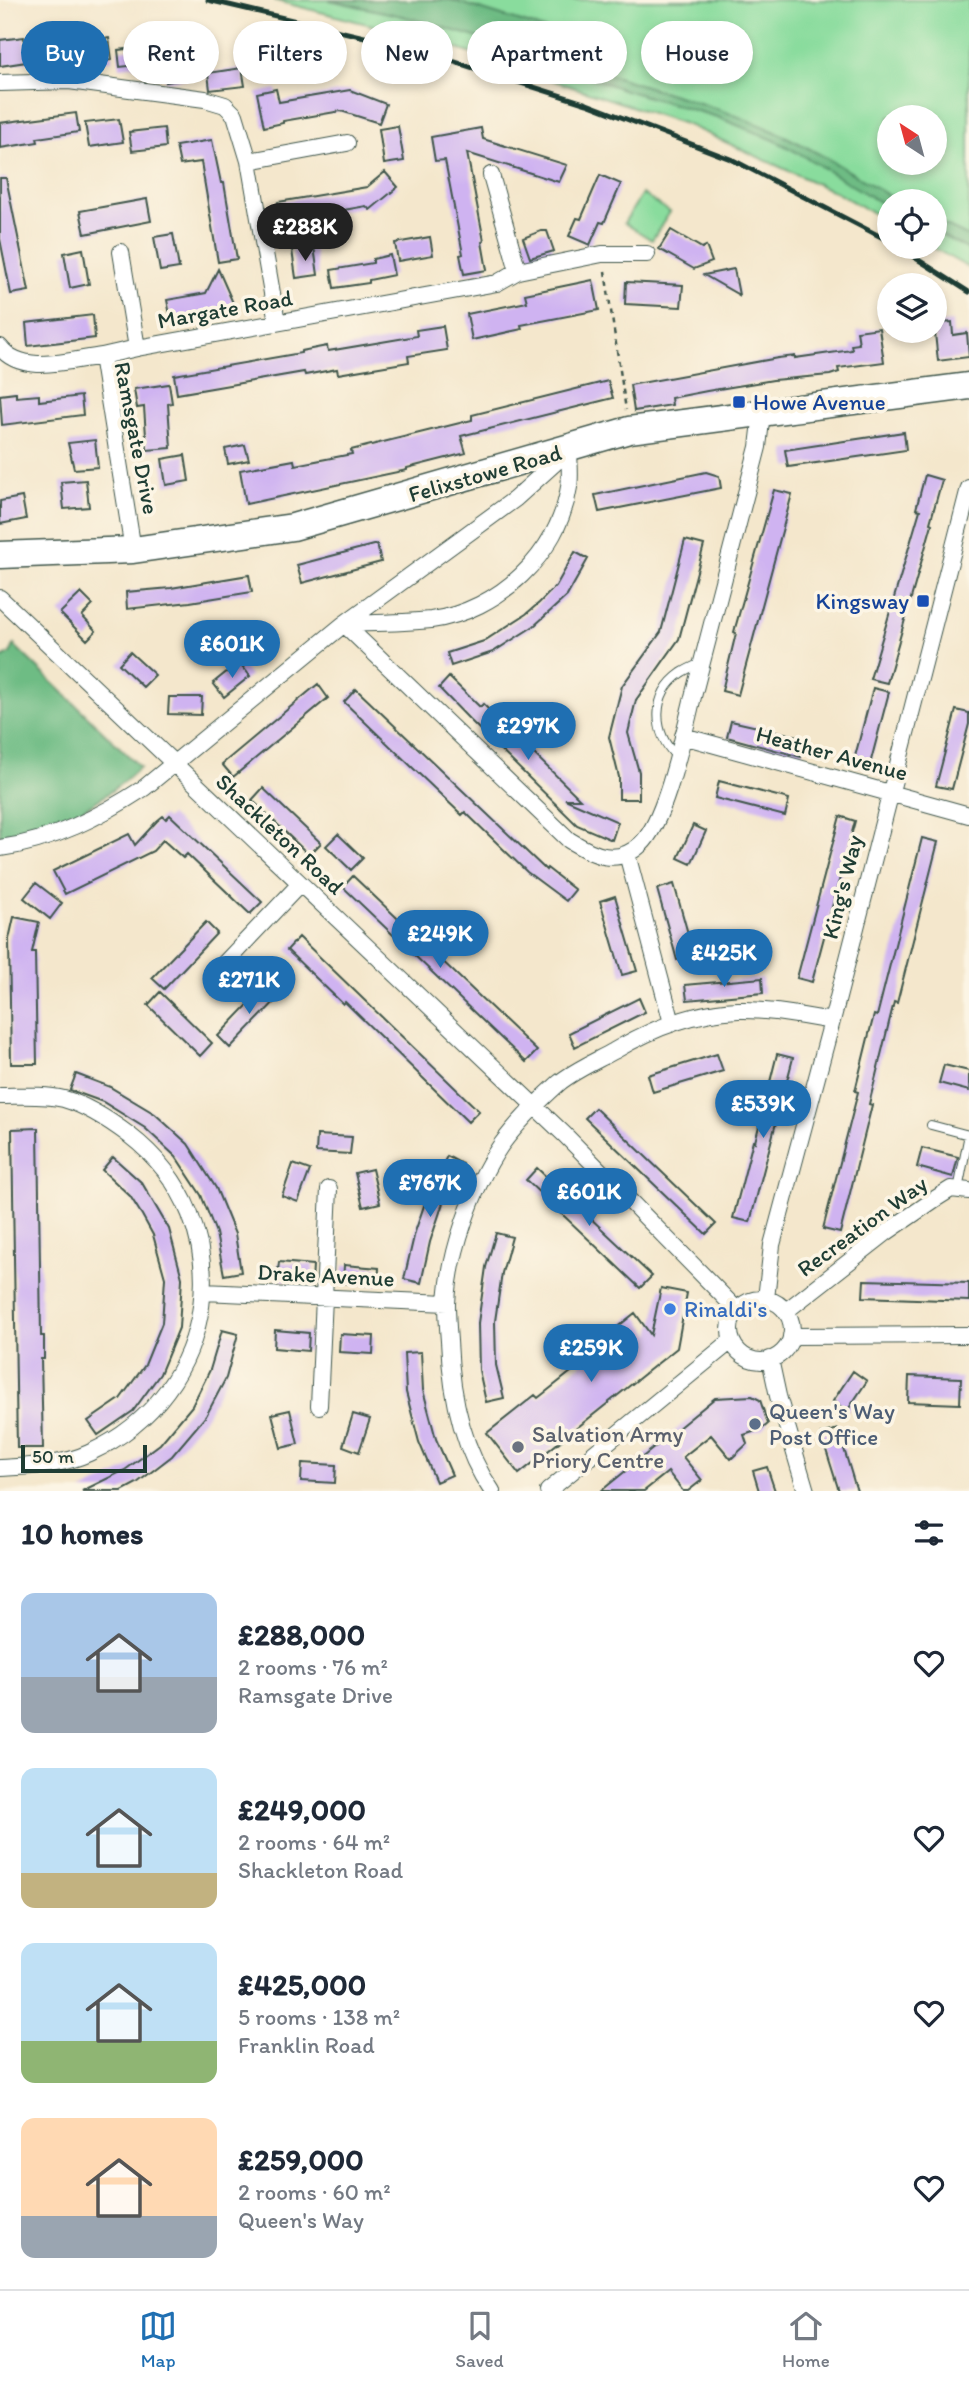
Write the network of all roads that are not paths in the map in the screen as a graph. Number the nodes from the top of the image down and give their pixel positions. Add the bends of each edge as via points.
1 (0, 83) edge
2 (347, 143) dead end
3 (249, 161) junction
4 (491, 175) dead end
5 (121, 252) dead end
6 (647, 254) dead end
7 (518, 271) junction
8 (277, 322) junction
9 (0, 347) edge
10 (136, 348) junction
11 (102, 356) junction
12 (969, 387) edge
13 (761, 413) junction
14 (569, 449) junction
15 (969, 488) edge
16 (133, 550) junction
17 (0, 555) edge
18 (0, 598) edge
19 (344, 624) junction
20 (702, 663) junction
21 (683, 736) junction
22 (677, 757) junction
23 (173, 765) junction
24 (890, 792) junction
25 (969, 815) edge
26 (0, 848) edge
27 (627, 854) junction
28 (299, 884) junction
29 (222, 966) dead end
30 (832, 1021) junction
31 (672, 1023) junction
32 (0, 1097) edge
33 (535, 1107) junction
34 (931, 1125) dead end
35 (969, 1135) edge
36 (329, 1189) dead end
37 (963, 1190) edge
38 (204, 1292) junction
39 (324, 1297) junction
40 (766, 1299) junction
41 (447, 1303) junction
42 (737, 1310) junction
43 (786, 1311) junction
44 (969, 1335) edge
45 (791, 1336) junction
46 (731, 1341) junction
47 (770, 1359) junction
48 (320, 1406) dead end
49 (0, 1468) edge
50 (492, 1491) edge
51 (548, 1491) edge
52 (806, 1491) edge

1 - 3 street via 69,81 225,105 235,115
2 - 3 street
3 - 8 street
4 - 7 street
5 - 10 street
6 - 7 street, Margate Road via 602,254
7 - 8 street, Margate Road via 497,283
8 - 10 street, Margate Road
9 - 11 street, Ramsgate Drive via 17,362 30,365
10 - 11 street, Margate Road
11 - 16 street, Ramsgate Drive
12 - 13 main road, Felixstowe Road
13 - 14 main road, Felixstowe Road via 629,430
13 - 20 street via 758,447
14 - 16 main road, Felixstowe Road via 293,527
14 - 19 street via 515,499
14 - 19 street via 569,486 562,513 546,549 516,580 488,600 433,620
15 - 24 street, King's Way
16 - 17 main road, Felixstowe Road
18 - 23 street, Shackleton Road
19 - 23 street
19 - 27 street via 569,840 590,854 608,858
20 - 21 street
20 - 22 lane via 680,674 665,690 658,715 663,741
21 - 22 street
21 - 24 street, Heather Avenue
22 - 27 street via 659,817 642,843
23 - 26 street via 99,815 52,835
23 - 28 street, Shackleton Road
24 - 25 street, Heather Avenue
24 - 30 street, King's Way
27 - 31 street
28 - 29 street
28 - 33 street, Shackleton Road
30 - 31 street via 736,1010
30 - 40 street, King's Way via 772,1245
31 - 33 street via 561,1082
32 - 38 street via 61,1098 112,1122 149,1150 183,1199 203,1266
33 - 41 street via 502,1145 480,1184 458,1243
33 - 42 street, Shackleton Road
34 - 35 lane
35 - 37 lane
36 - 39 street
37 - 43 street, Recreation Way via 951,1189 887,1232
38 - 39 street, Drake Avenue
38 - 49 street via 195,1338 178,1375 156,1406 129,1430 88,1454 52,1464
39 - 41 street, Drake Avenue
39 - 48 street
40 - 42 street via 752,1300
40 - 43 street
41 - 50 street via 454,1398 481,1476
42 - 46 street via 731,1321
43 - 45 street
44 - 45 street
45 - 47 street via 780,1354
46 - 47 street via 742,1355
46 - 51 street
47 - 52 street

